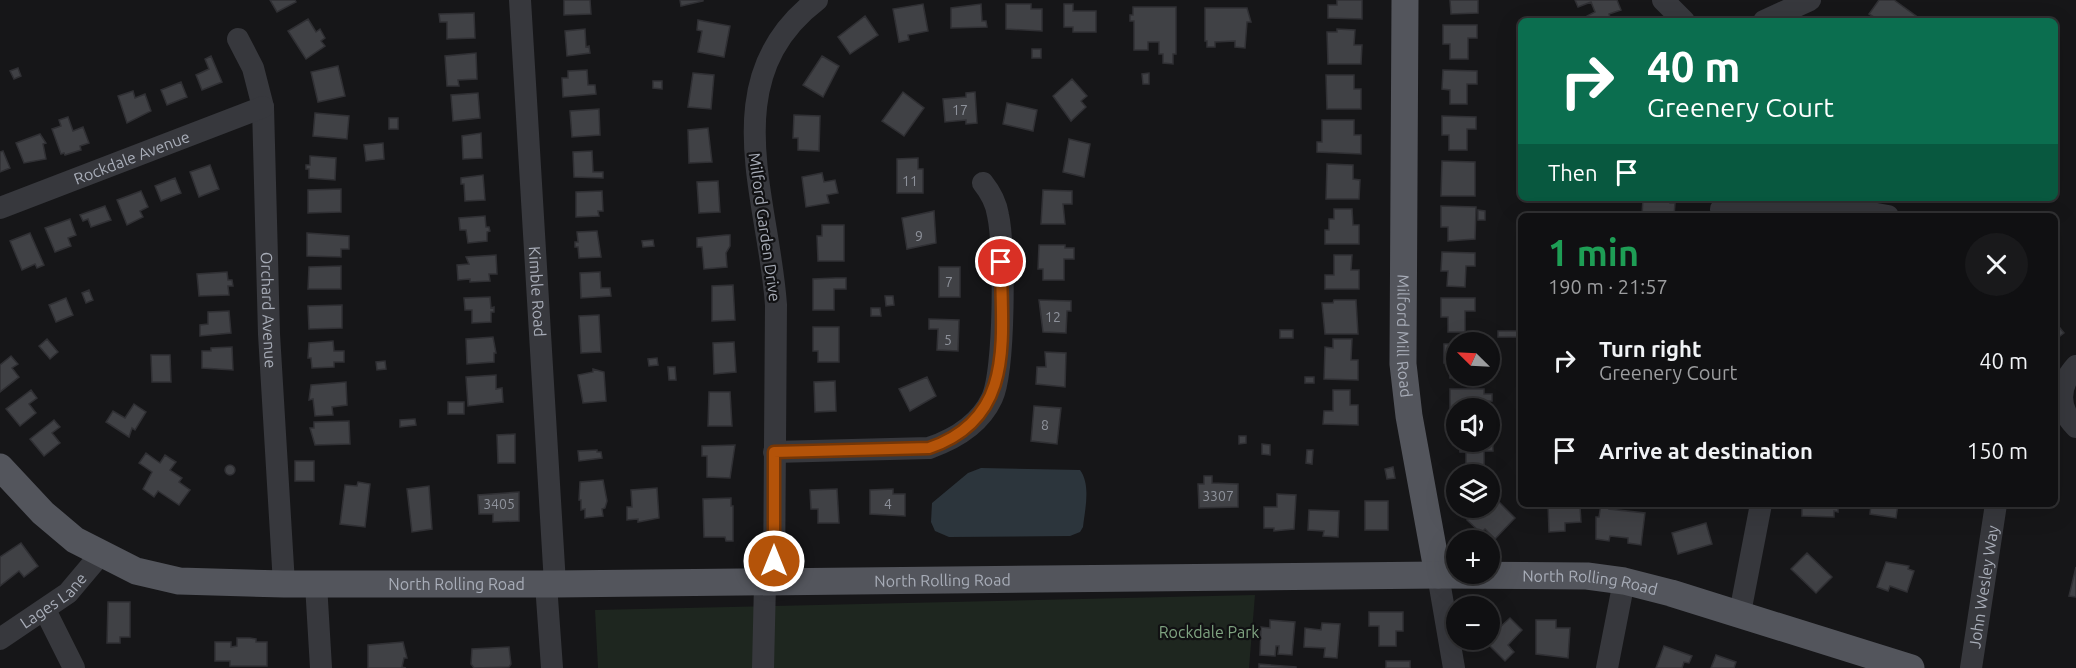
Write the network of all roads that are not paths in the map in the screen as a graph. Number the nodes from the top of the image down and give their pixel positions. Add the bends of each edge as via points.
1 (520, 0) edge
2 (1405, 0) edge
3 (1663, 0) edge
4 (1810, 0) edge
5 (810, 2) edge
6 (1681, 18) edge
7 (1771, 18) edge
8 (238, 39) dead end
9 (263, 107) junction
10 (983, 183) dead end
11 (0, 208) edge
12 (1721, 208) edge
13 (1870, 213) edge
14 (2076, 366) edge
15 (2066, 425) edge
16 (774, 452) junction
17 (0, 467) edge
18 (1760, 507) edge
19 (1996, 507) edge
20 (100, 555) junction
21 (1438, 575) junction
22 (1624, 581) junction
23 (770, 583) junction
24 (284, 584) junction
25 (316, 584) junction
26 (550, 584) junction
27 (45, 610) junction
28 (1740, 613) junction
29 (0, 639) edge
30 (74, 668) edge
31 (321, 668) edge
32 (552, 668) edge
33 (763, 668) edge
34 (1454, 668) edge
35 (1607, 668) edge
36 (1911, 668) edge
37 (1971, 668) edge

1 - 26 street, Kimble Road
2 - 21 main road, Milford Mill Road via 1403,364 1408,416
3 - 6 street
4 - 7 street
5 - 16 street, Milford Garden Drive via 773,51 756,98 753,124 754,152 774,268
8 - 9 street, Orchard Avenue via 254,68
9 - 11 street, Rockdale Avenue
9 - 24 street, Orchard Avenue via 269,334
10 - 16 street via 993,197 1001,239 1001,354 992,398 981,415 964,431 929,448
12 - 13 street via 1826,205
14 - 15 street via 2062,389
16 - 23 street, Milford Garden Drive
17 - 20 main road, North Rolling Road via 51,520
18 - 28 street
19 - 37 street, John Wesley Way
20 - 24 main road, North Rolling Road via 136,571 178,581
20 - 27 street, Lages Lane via 78,584
21 - 22 main road, North Rolling Road via 1542,575
21 - 23 main road, North Rolling Road
21 - 34 street, Milford Mill Road
22 - 28 main road, North Rolling Road
22 - 35 street
23 - 26 main road, North Rolling Road
23 - 33 street, Milford Garden Drive
24 - 25 main road, North Rolling Road
25 - 26 main road, North Rolling Road
25 - 31 street
26 - 32 street, Kimble Road
27 - 29 street, Lages Lane
27 - 30 street
28 - 36 main road, North Rolling Road

